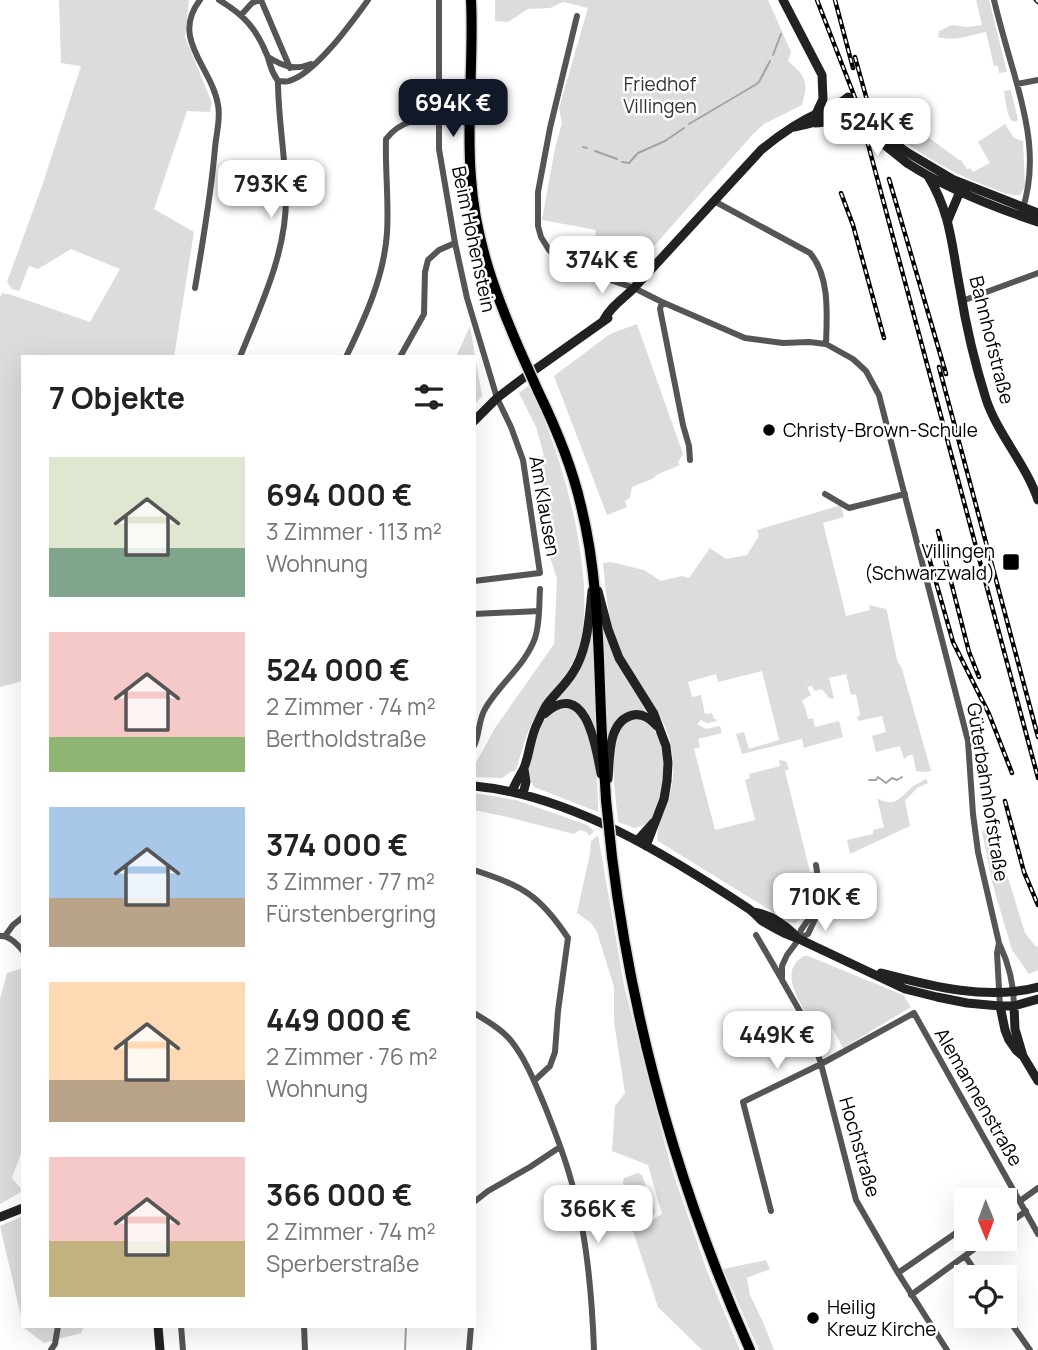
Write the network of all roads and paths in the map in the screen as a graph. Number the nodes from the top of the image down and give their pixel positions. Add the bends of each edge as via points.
1 (200, 0) edge
2 (219, 0) edge
3 (260, 0) edge
4 (368, 0) edge
5 (439, 0) edge
6 (471, 0) edge
7 (783, 0) edge
8 (994, 0) edge
9 (242, 14) junction
10 (577, 16) dead end
11 (268, 57) junction
12 (316, 61) junction
13 (290, 68) junction
14 (1038, 80) edge
15 (278, 81) junction
16 (1017, 84) junction
17 (849, 102) junction
18 (815, 118) junction
19 (438, 119) junction
20 (866, 130) junction
21 (928, 176) junction
22 (957, 186) junction
23 (714, 201) junction
24 (945, 209) junction
25 (1022, 212) junction
26 (1038, 213) edge
27 (948, 220) junction
28 (1038, 222) edge
29 (455, 243) junction
30 (1038, 273) edge
31 (195, 288) dead end
32 (634, 288) junction
33 (962, 301) junction
34 (662, 302) junction
35 (826, 344) junction
36 (241, 355) edge
37 (346, 355) edge
38 (401, 355) edge
39 (497, 398) junction
40 (476, 419) edge
41 (690, 460) dead end
42 (1036, 489) edge
43 (825, 494) dead end
44 (905, 494) junction
45 (1038, 500) edge
46 (594, 574) junction
47 (476, 581) edge
48 (540, 589) dead end
49 (539, 611) junction
50 (476, 614) edge
51 (540, 717) junction
52 (660, 728) junction
53 (476, 742) edge
54 (524, 768) junction
55 (476, 786) edge
56 (512, 792) junction
57 (523, 794) junction
58 (606, 799) junction
59 (642, 844) junction
60 (816, 866) dead end
61 (476, 871) edge
62 (21, 919) edge
63 (756, 935) dead end
64 (2, 936) edge
65 (799, 939) junction
66 (999, 943) junction
67 (21, 950) edge
68 (861, 968) junction
69 (782, 980) junction
70 (1038, 987) edge
71 (999, 991) junction
72 (1014, 992) junction
73 (1038, 999) edge
74 (1000, 1006) junction
75 (1014, 1006) junction
76 (476, 1014) edge
77 (1023, 1056) junction
78 (821, 1064) junction
79 (534, 1081) junction
80 (1038, 1081) edge
81 (560, 1147) junction
82 (1012, 1188) edge
83 (1038, 1188) edge
84 (1017, 1196) edge
85 (476, 1200) edge
86 (1020, 1201) junction
87 (21, 1209) edge
88 (1026, 1211) junction
89 (771, 1212) dead end
90 (0, 1217) edge
91 (1017, 1218) edge
92 (954, 1234) edge
93 (1038, 1234) edge
94 (972, 1251) edge
95 (965, 1256) junction
96 (971, 1265) edge
97 (898, 1273) junction
98 (911, 1295) junction
99 (58, 1328) edge
100 (158, 1328) edge
101 (181, 1328) edge
102 (304, 1328) edge
103 (471, 1328) edge
104 (1015, 1328) edge
105 (51, 1350) edge
106 (160, 1350) edge
107 (183, 1350) edge
108 (305, 1350) edge
109 (469, 1350) edge
110 (594, 1350) edge
111 (750, 1350) edge
112 (947, 1350) edge
113 (1030, 1350) edge

1 - 31 street via 188,31 219,107 212,190
2 - 9 street
3 - 9 street
3 - 13 street
4 - 12 street
5 - 19 street, Beim Hohenstein
6 - 46 main road, bridge via 470,158 477,226 495,292 570,466
7 - 18 main road via 822,75 823,99
8 - 16 street
9 - 11 street
10 - 32 street via 538,192 538,226 559,260
11 - 13 street
11 - 15 street
12 - 13 street
12 - 15 street via 304,74 288,82
14 - 16 street
15 - 36 street via 286,199 283,238
16 - 25 street via 1030,144 1030,182
17 - 18 main road via 828,108
17 - 18 main road, bridge via 841,112
17 - 20 main road, bridge
17 - 22 main road, bridge via 905,151
18 - 20 main road, bridge via 850,122
18 - 23 main road via 761,150
19 - 29 street, Beim Hohenstein
19 - 37 street via 409,122 386,139 387,234 380,272
20 - 21 main road, bridge
21 - 22 main road
21 - 24 main road, Bahnhofstraße
22 - 24 main road
22 - 25 main road
22 - 27 main road
23 - 32 main road
23 - 35 street via 810,253 824,288
24 - 27 main road, Bahnhofstraße
25 - 26 main road
25 - 28 main road
27 - 33 main road, Bahnhofstraße
29 - 38 street via 428,260 424,314
29 - 39 street, Beim Hohenstein
30 - 33 street
32 - 34 street
32 - 39 main road via 603,321
33 - 42 main road, Bahnhofstraße via 989,408
34 - 35 street via 745,338
34 - 41 street
35 - 44 street, Güterbahnhofstraße via 866,371 879,395
39 - 40 main road
39 - 47 street, Am Klausen via 523,460 540,573
42 - 45 main road, Bahnhofstraße
43 - 44 street via 849,508
44 - 66 street, Güterbahnhofstraße via 968,741 978,852
46 - 51 main road via 581,656
46 - 52 main road via 619,658
46 - 58 main road
48 - 49 street
49 - 50 street
49 - 53 street via 529,651 491,699 479,720
51 - 54 main road
51 - 58 main road via 564,704 584,715
52 - 58 main road via 642,715 619,723 611,745
52 - 59 main road via 666,746 667,781 651,836
54 - 56 main road
54 - 57 main road
55 - 56 main road
56 - 57 main road
57 - 59 main road
58 - 111 main road, bridge via 630,978 658,1096 699,1224
59 - 65 main road via 752,911 788,927
60 - 65 street via 820,884 817,915 808,934
61 - 79 street via 530,894 568,938 555,1052 550,1066
62 - 64 street
63 - 69 street, Hochstraße
64 - 67 street
65 - 68 main road
65 - 69 street via 782,966
66 - 71 street, Güterbahnhofstraße
66 - 72 street, Güterbahnhofstraße
68 - 71 main road via 947,988
68 - 74 main road via 905,989
69 - 78 street, Hochstraße via 810,1029
70 - 72 main road
71 - 72 main road
71 - 74 street, Güterbahnhofstraße
72 - 75 street, Güterbahnhofstraße
73 - 75 main road
74 - 75 main road
74 - 77 main road via 1005,1030
75 - 77 main road
76 - 79 street via 512,1041
77 - 80 main road
78 - 82 street, Alemannenstraße via 914,1013
78 - 89 street via 743,1102
78 - 97 street, Hochstraße via 856,1200
79 - 81 street
81 - 85 street
81 - 110 street via 580,1219
83 - 86 street
84 - 86 street, Alemannenstraße
86 - 88 street, Alemannenstraße
87 - 90 main road
88 - 91 street
88 - 93 street, Alemannenstraße
92 - 97 street
94 - 95 street
95 - 96 street
95 - 98 street
97 - 98 street, Hochstraße
98 - 112 street, Hochstraße
99 - 105 street
100 - 106 main road
101 - 107 street
102 - 108 street
103 - 109 street
104 - 113 street

